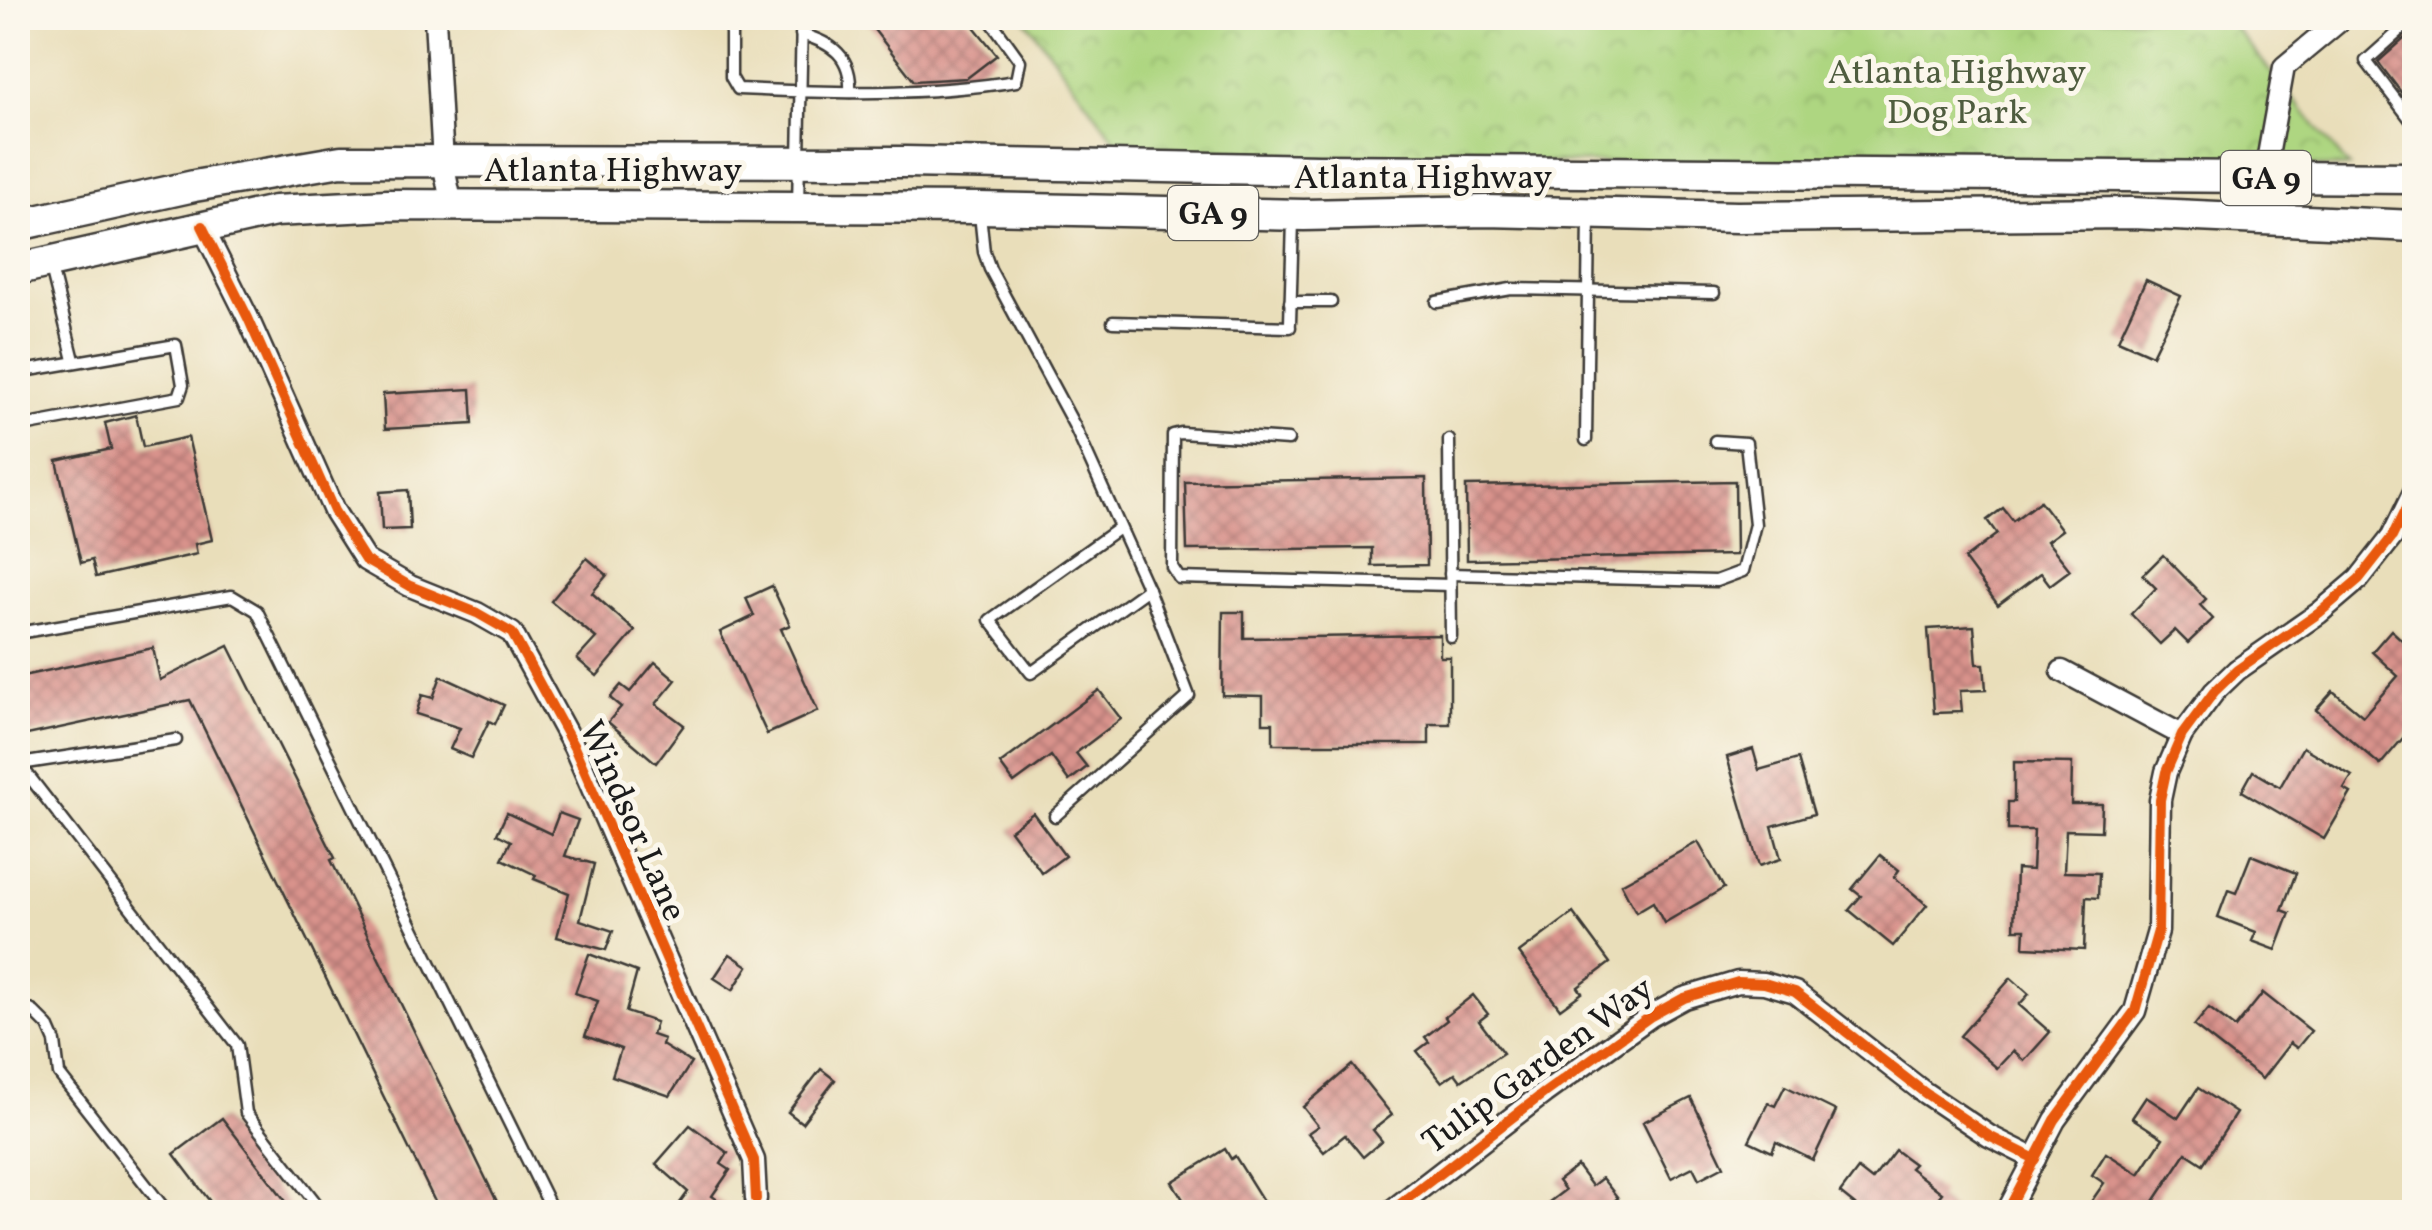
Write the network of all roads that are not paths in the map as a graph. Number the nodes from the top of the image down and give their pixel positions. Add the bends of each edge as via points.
1 (435, 18) edge
2 (731, 18) edge
3 (802, 18) edge
4 (989, 18) edge
5 (2343, 18) edge
6 (2414, 18) edge
7 (801, 34) junction
8 (800, 92) junction
9 (850, 92) junction
10 (2414, 124) edge
11 (798, 162) junction
12 (443, 163) junction
13 (2264, 178) junction
14 (2414, 178) edge
15 (452, 206) junction
16 (798, 206) junction
17 (980, 208) junction
18 (1589, 213) junction
19 (1294, 214) junction
20 (2266, 218) junction
21 (18, 225) edge
22 (202, 226) junction
23 (2414, 226) edge
24 (50, 261) junction
25 (18, 269) edge
26 (1588, 289) junction
27 (1714, 293) dead end
28 (1290, 302) junction
29 (1331, 302) dead end
30 (1437, 302) dead end
31 (1114, 322) dead end
32 (74, 360) junction
33 (18, 372) edge
34 (18, 427) edge
35 (1288, 440) dead end
36 (1449, 440) dead end
37 (1586, 440) dead end
38 (1715, 440) dead end
39 (2414, 492) edge
40 (1119, 528) junction
41 (1450, 580) junction
42 (1148, 589) junction
43 (18, 632) edge
44 (1450, 636) dead end
45 (2062, 671) dead end
46 (2182, 734) junction
47 (176, 740) dead end
48 (19, 763) edge
49 (1055, 816) dead end
50 (18, 1003) edge
51 (2035, 1159) junction
52 (756, 1199) dead end
53 (167, 1212) edge
54 (318, 1212) edge
55 (550, 1212) edge
56 (1390, 1212) edge
57 (2007, 1212) edge

1 - 12 street
2 - 8 lane via 738,89
3 - 7 lane
4 - 9 lane via 1020,61 1016,81 958,91
5 - 13 street via 2284,66
6 - 10 lane via 2366,61
7 - 8 lane
7 - 9 lane via 830,42 852,73
8 - 9 lane
8 - 11 lane
11 - 12 main road, Atlanta Highway / GA 9
11 - 13 main road, Atlanta Highway / GA 9
11 - 16 lane
12 - 15 street
12 - 21 main road, Atlanta Highway / GA 9 via 340,162
13 - 14 main road, Atlanta Highway / GA 9
13 - 20 street
15 - 16 main road, Atlanta Highway / GA 9
15 - 22 main road, Atlanta Highway / GA 9 via 275,212
16 - 17 main road, Atlanta Highway / GA 9
17 - 19 main road, Atlanta Highway / GA 9
17 - 40 lane via 990,269 1074,424
18 - 19 main road, Atlanta Highway / GA 9
18 - 20 main road, Atlanta Highway / GA 9
18 - 26 lane
19 - 28 lane
20 - 23 main road, Atlanta Highway / GA 9
22 - 24 main road, Atlanta Highway / GA 9
22 - 52 street, Windsor Lane via 334,512 366,560 512,633 574,747 754,1160
24 - 25 main road, Atlanta Highway / GA 9
24 - 32 lane
26 - 27 lane
26 - 30 lane via 1511,289
26 - 37 lane
28 - 29 lane
28 - 31 lane via 1290,325
32 - 33 lane
32 - 34 lane via 176,345 183,386 179,396
35 - 41 lane via 1173,436 1172,567 1179,578
36 - 41 lane
38 - 41 lane via 1746,443 1754,524 1743,571 1716,580
39 - 46 street via 2392,537 2359,579 2237,670
40 - 42 lane
40 - 42 lane via 990,620 1031,673
41 - 44 lane
42 - 49 lane via 1189,696
43 - 55 lane via 232,596 258,610
45 - 46 street
46 - 51 street via 2160,800 2158,931 2136,1011 2055,1120
47 - 48 lane
48 - 54 lane via 237,1045 246,1113
50 - 53 lane via 48,1026 60,1074
51 - 56 street, Tulip Garden Way via 1926,1093 1795,992 1738,982 1651,1016
51 - 57 street

